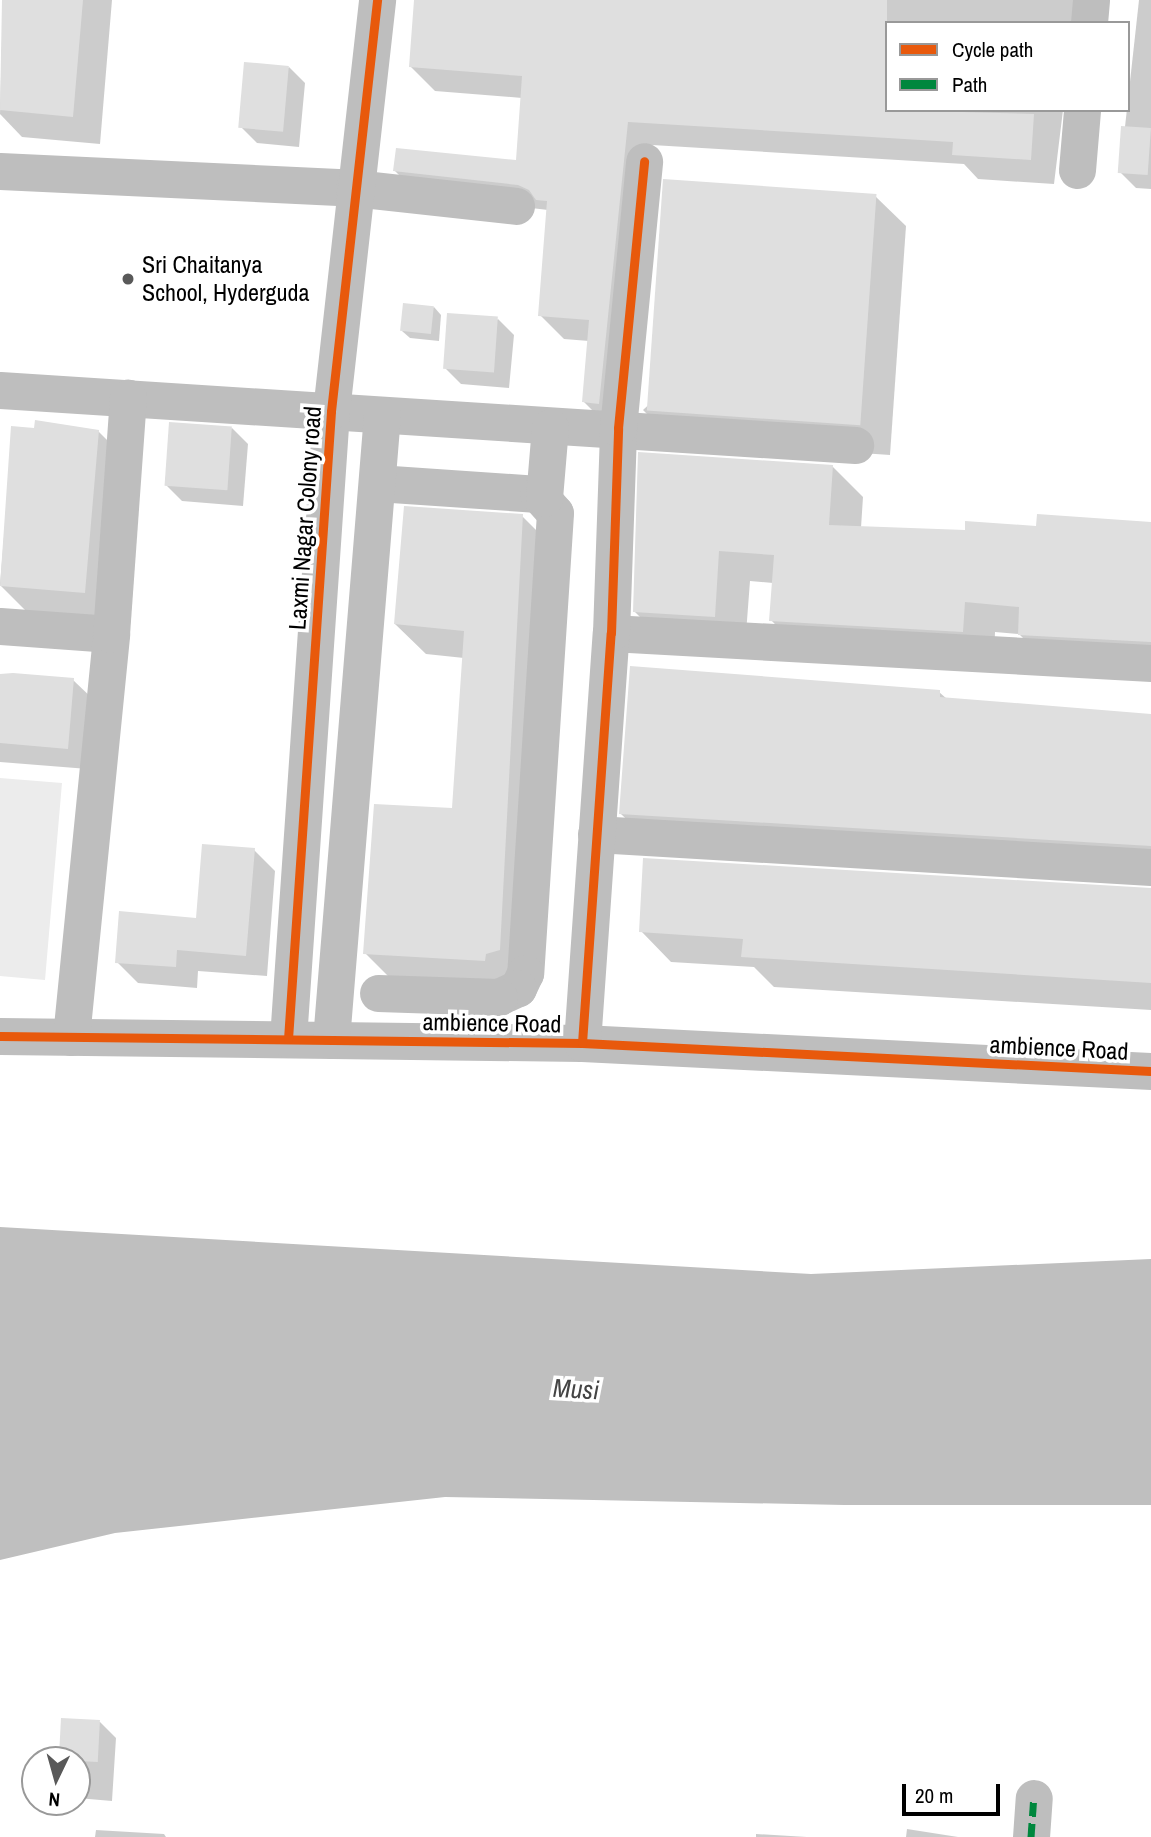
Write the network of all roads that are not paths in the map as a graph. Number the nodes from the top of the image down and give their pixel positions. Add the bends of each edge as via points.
1 (377, 0) edge
2 (1091, 0) edge
3 (1089, 21) edge
4 (1082, 112) edge
5 (644, 161) dead end
6 (1077, 170) dead end
7 (0, 171) edge
8 (354, 188) junction
9 (516, 206) dead end
10 (0, 390) edge
11 (128, 398) junction
12 (331, 411) junction
13 (382, 415) junction
14 (550, 427) junction
15 (618, 428) junction
16 (855, 444) dead end
17 (377, 483) junction
18 (544, 498) junction
19 (0, 626) edge
20 (611, 633) junction
21 (111, 634) junction
22 (1151, 663) edge
23 (596, 834) junction
24 (1151, 867) edge
25 (379, 993) dead end
26 (0, 1036) edge
27 (71, 1037) junction
28 (288, 1040) junction
29 (331, 1040) junction
30 (582, 1043) junction
31 (1151, 1072) edge
32 (1034, 1798) dead end
33 (1031, 1837) edge

1 - 8 street, Laxmi Nagar Colony road
2 - 3 street
4 - 6 street
5 - 15 street
7 - 8 street
8 - 9 street
8 - 12 street, Laxmi Nagar Colony road
10 - 11 street
11 - 12 street
11 - 21 street
12 - 13 street
12 - 28 street, Laxmi Nagar Colony road
13 - 14 street
13 - 17 street
14 - 15 street
14 - 18 street
15 - 16 street
15 - 20 street
17 - 18 street
17 - 29 street
18 - 25 street via 555,513 525,973 517,988 499,997
19 - 21 street
20 - 22 street
20 - 23 street
21 - 27 street
23 - 24 street
23 - 30 street
26 - 27 street, ambience Road
27 - 28 street, ambience Road
28 - 29 street, ambience Road
29 - 30 street, ambience Road
30 - 31 street, ambience Road
32 - 33 street

